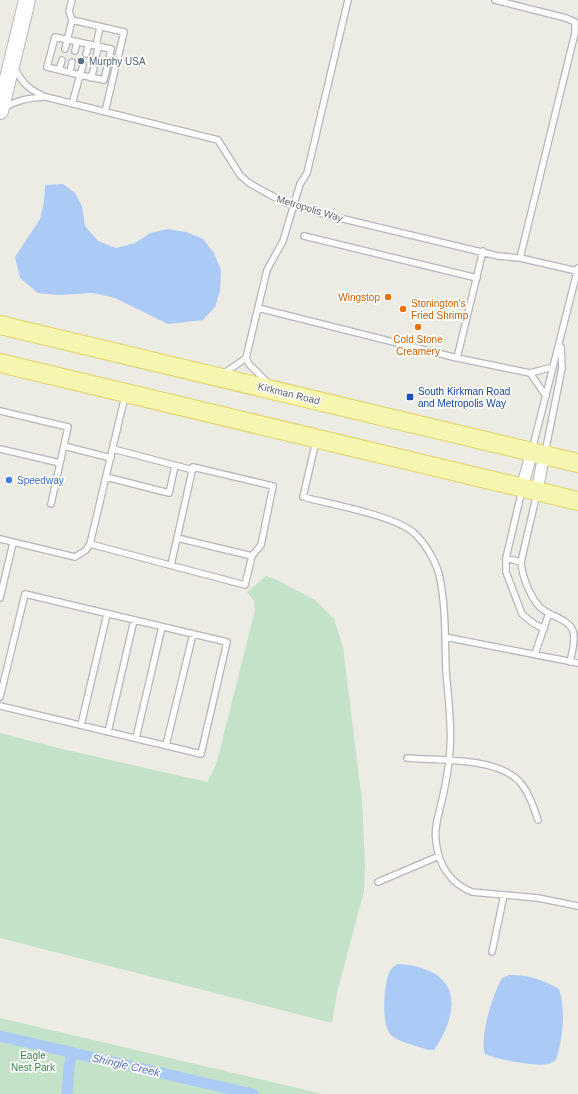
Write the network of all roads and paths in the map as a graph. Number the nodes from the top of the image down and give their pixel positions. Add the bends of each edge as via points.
1 (27, 0) edge
2 (72, 0) edge
3 (348, 0) edge
4 (495, 0) edge
5 (72, 20) junction
6 (100, 27) junction
7 (68, 40) junction
8 (77, 42) junction
9 (89, 44) junction
10 (97, 46) junction
11 (65, 49) dead end
12 (75, 51) dead end
13 (86, 54) dead end
14 (96, 56) dead end
15 (62, 60) dead end
16 (12, 62) junction
17 (72, 62) dead end
18 (83, 65) dead end
19 (94, 68) dead end
20 (59, 70) junction
21 (70, 72) junction
22 (80, 75) junction
23 (91, 78) junction
24 (46, 97) junction
25 (72, 104) junction
26 (0, 110) edge
27 (105, 112) junction
28 (294, 205) junction
29 (304, 236) dead end
30 (483, 251) junction
31 (520, 258) junction
32 (577, 270) edge
33 (477, 278) junction
34 (258, 308) junction
35 (0, 325) edge
36 (561, 341) junction
37 (246, 358) junction
38 (457, 358) junction
39 (0, 363) edge
40 (553, 367) junction
41 (530, 373) junction
42 (219, 376) junction
43 (276, 390) junction
44 (126, 392) junction
45 (546, 396) junction
46 (0, 411) edge
47 (316, 438) junction
48 (64, 446) junction
49 (0, 449) edge
50 (113, 449) junction
51 (538, 454) junction
52 (111, 458) junction
53 (60, 463) junction
54 (578, 464) edge
55 (176, 466) junction
56 (193, 470) junction
57 (106, 477) junction
58 (530, 489) junction
59 (578, 501) edge
60 (51, 504) dead end
61 (177, 538) junction
62 (0, 540) edge
63 (13, 543) junction
64 (90, 544) junction
65 (252, 556) junction
66 (506, 558) junction
67 (521, 562) junction
68 (170, 565) junction
69 (2, 578) edge
70 (0, 598) edge
71 (549, 613) junction
72 (107, 614) junction
73 (134, 620) junction
74 (162, 627) junction
75 (544, 629) junction
76 (193, 634) junction
77 (445, 637) junction
78 (535, 654) junction
79 (570, 662) junction
80 (578, 663) edge
81 (0, 698) edge
82 (0, 706) edge
83 (81, 725) junction
84 (108, 732) junction
85 (136, 738) junction
86 (166, 746) junction
87 (407, 758) dead end
88 (449, 761) junction
89 (538, 820) dead end
90 (439, 856) junction
91 (378, 882) dead end
92 (504, 895) junction
93 (578, 906) edge
94 (492, 952) dead end

1 - 16 street
2 - 5 lane via 69,12
3 - 28 lane via 307,173 300,184
4 - 31 lane via 575,22 575,33
5 - 6 lane
5 - 7 lane
6 - 10 lane
6 - 27 lane via 124,32
7 - 8 lane
7 - 11 lane
7 - 20 lane via 55,37 47,67
8 - 9 lane
8 - 12 lane
9 - 10 lane
9 - 13 lane
10 - 14 lane
10 - 23 lane via 111,49 104,80
15 - 20 lane
16 - 24 lane via 26,86
16 - 26 street
17 - 21 lane
18 - 22 lane
19 - 23 lane
20 - 21 lane
21 - 22 lane
22 - 23 lane
22 - 25 lane
24 - 25 lane, Metropolis Way
24 - 26 lane via 13,102
25 - 27 lane, Metropolis Way
27 - 28 lane, Metropolis Way via 218,140 240,175 276,199
28 - 30 lane, Metropolis Way
28 - 34 lane via 283,240 267,270
29 - 33 lane
30 - 31 lane, Metropolis Way via 498,256
30 - 33 lane
31 - 32 lane, Metropolis Way
32 - 36 lane, Metropolis Way
33 - 38 lane
34 - 37 lane
34 - 38 lane
35 - 42 main road, Kirkman Road
36 - 40 lane
36 - 51 lane via 562,368
37 - 42 lane
37 - 43 lane via 259,376
38 - 41 lane
39 - 44 main road
40 - 41 lane
40 - 45 lane
41 - 45 lane
42 - 43 main road, Kirkman Road
43 - 51 main road, Kirkman Road
44 - 47 main road
44 - 50 lane
45 - 51 lane
46 - 48 lane via 68,427
47 - 58 main road
47 - 77 lane via 303,496 392,520 413,532 422,541 439,573
48 - 52 lane
48 - 53 lane
49 - 53 lane
50 - 52 lane
50 - 55 lane
51 - 54 main road, Kirkman Road
51 - 58 street
51 - 58 street
52 - 57 lane
53 - 60 lane
55 - 56 lane
55 - 57 lane via 170,493
56 - 61 lane
56 - 65 lane via 194,467 273,486 261,545
57 - 64 lane
58 - 59 main road
58 - 66 lane
58 - 67 lane
61 - 65 lane
61 - 68 lane
62 - 63 lane
63 - 64 lane via 75,557
63 - 69 lane
64 - 68 lane
65 - 68 lane via 245,585
66 - 67 lane
66 - 75 lane via 509,580 522,614
67 - 71 lane via 529,591 543,610
69 - 70 lane
71 - 75 lane
71 - 79 lane via 566,623 574,632
72 - 73 lane
72 - 81 lane via 25,594
72 - 83 lane
73 - 74 lane
73 - 84 lane
74 - 76 lane
74 - 85 lane
75 - 78 lane
76 - 86 lane
76 - 86 lane via 227,642 201,754
77 - 78 lane
77 - 88 lane
78 - 79 lane
79 - 80 lane
82 - 83 lane
83 - 84 lane
84 - 85 lane
85 - 86 lane
87 - 88 lane
88 - 89 lane via 493,765 506,771 518,781 529,796
88 - 90 lane via 436,825
90 - 91 lane
90 - 92 lane via 444,870 462,888 472,892
92 - 93 lane via 538,898
92 - 94 lane

